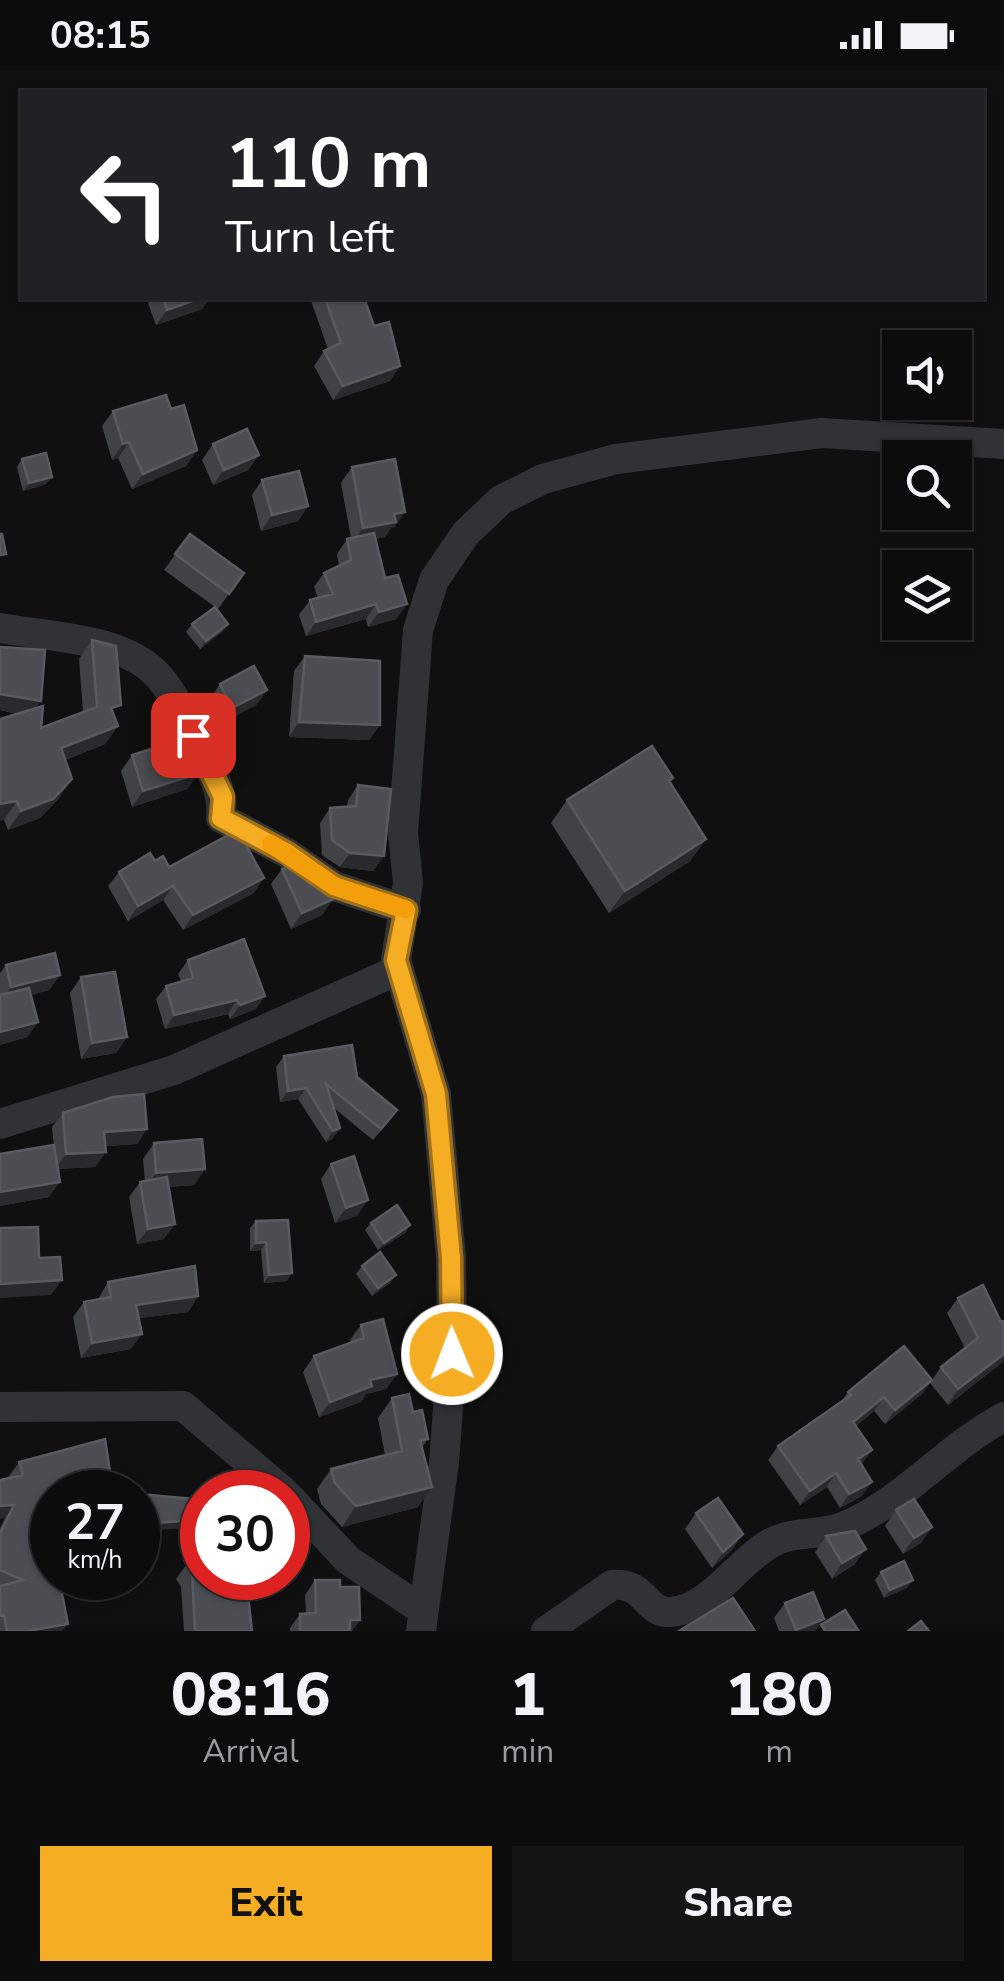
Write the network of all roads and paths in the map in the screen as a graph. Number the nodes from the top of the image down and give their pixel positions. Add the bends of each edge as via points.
1 (1004, 444) edge
2 (0, 628) edge
3 (406, 910) junction
4 (398, 970) junction
5 (0, 1124) edge
6 (0, 1407) edge
7 (1004, 1417) edge
8 (258, 1470) edge
9 (310, 1520) edge
10 (421, 1620) edge
11 (546, 1631) edge

1 - 3 street via 822,432 616,459 543,479 501,500 466,533 434,580 418,630 403,833
2 - 3 street via 136,660 159,676 178,704 223,797 221,818 334,886
3 - 4 street
4 - 5 street via 174,1070
4 - 10 street via 436,1094 451,1258 444,1462
6 - 8 street via 184,1406
7 - 11 street via 906,1492 842,1528 808,1530 768,1544 690,1606 666,1613 635,1588 612,1585
9 - 10 street

